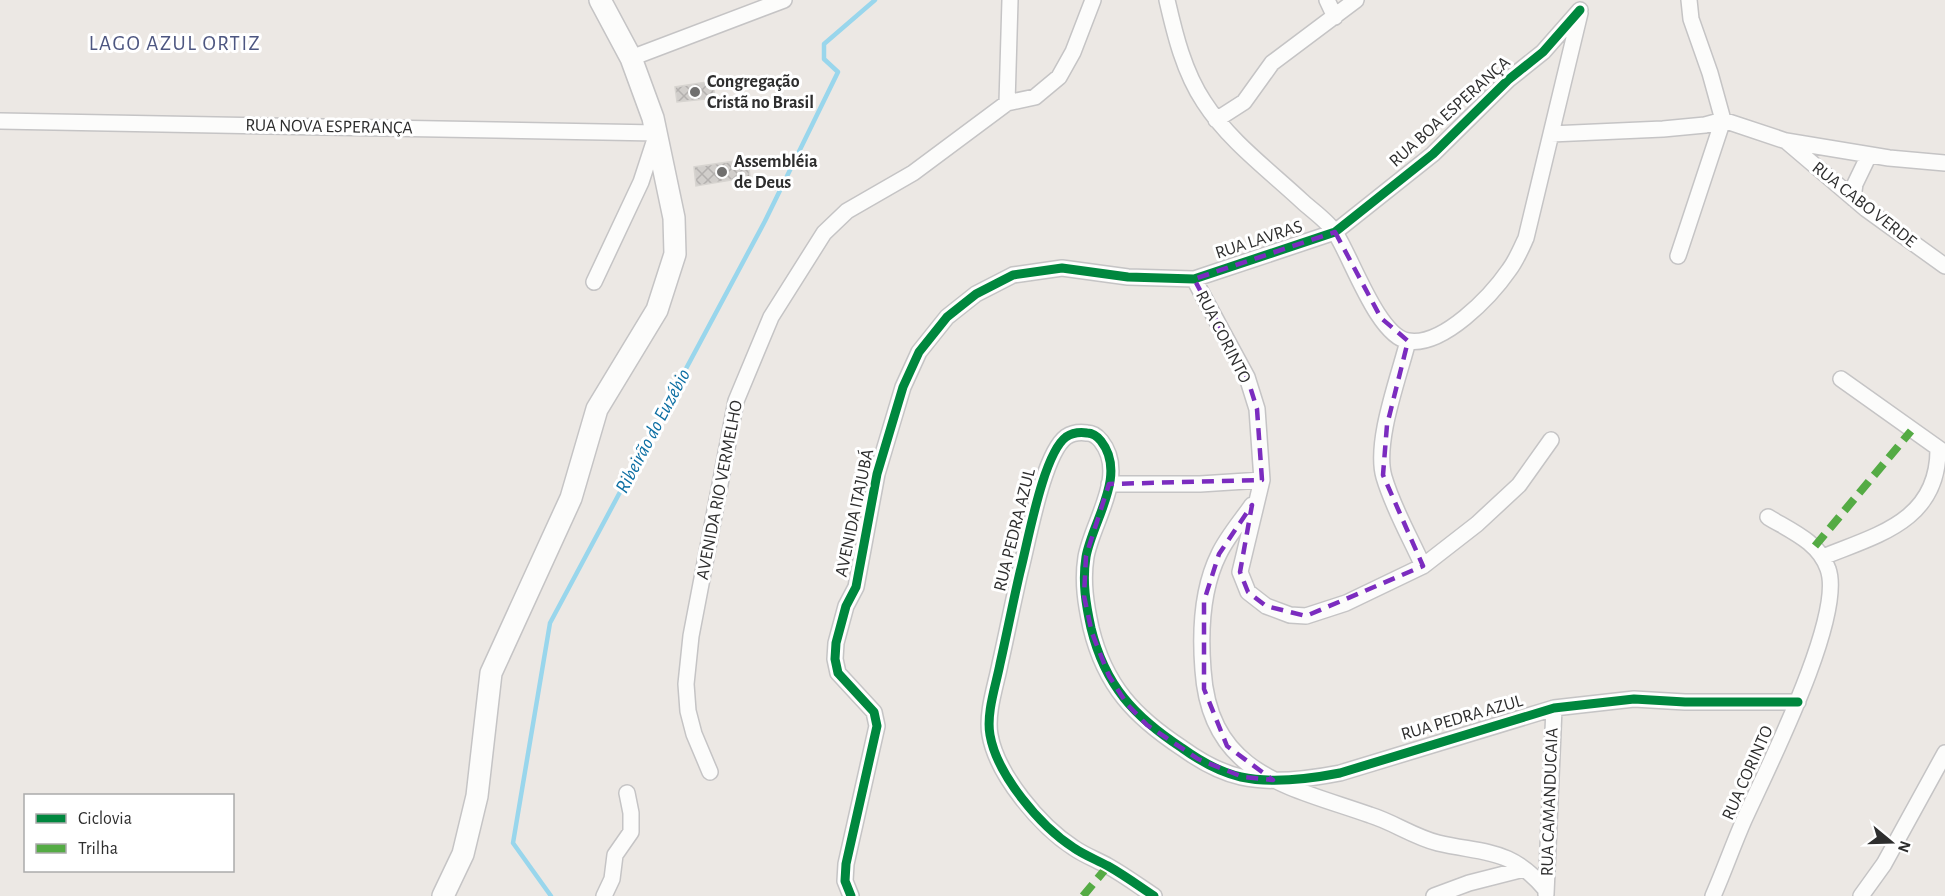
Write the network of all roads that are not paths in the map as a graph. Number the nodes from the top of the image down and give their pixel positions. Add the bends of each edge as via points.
1 (600, 0) edge
2 (784, 0) edge
3 (1010, 0) edge
4 (1094, 0) edge
5 (1167, 0) edge
6 (1327, 0) edge
7 (1356, 0) edge
8 (1689, 0) edge
9 (1581, 5) edge
10 (1335, 17) junction
11 (631, 57) junction
12 (1007, 103) junction
13 (1216, 120) junction
14 (1723, 120) junction
15 (0, 121) edge
16 (657, 133) junction
17 (1551, 134) junction
18 (1786, 141) junction
19 (1869, 155) junction
20 (1945, 164) edge
21 (1853, 198) junction
22 (1335, 232) junction
23 (1678, 256) dead end
24 (1945, 266) edge
25 (1194, 279) junction
26 (594, 282) dead end
27 (1408, 341) junction
28 (1841, 379) dead end
29 (1551, 440) dead end
30 (1939, 446) edge
31 (1110, 484) junction
32 (1260, 488) junction
33 (1768, 517) dead end
34 (1823, 557) junction
35 (1423, 566) junction
36 (1798, 702) junction
37 (1554, 708) junction
38 (1945, 753) edge
39 (710, 772) dead end
40 (1273, 780) junction
41 (627, 793) dead end
42 (1524, 869) junction
43 (1546, 893) edge
44 (443, 896) edge
45 (604, 896) edge
46 (850, 896) edge
47 (1154, 896) edge
48 (1434, 896) edge
49 (1713, 896) edge
50 (1861, 896) edge

1 - 11 street
2 - 11 street
3 - 12 street
4 - 12 street, AVENIDA RIO VERMELHO via 1059,77 1035,97
5 - 13 street via 1191,79
6 - 10 street
7 - 10 street
8 - 14 street via 1691,19
9 - 17 street
9 - 22 street, RUA BOA ESPERANÇA via 1543,52 1508,80 1432,154
10 - 13 street via 1272,63 1244,102
11 - 16 street
12 - 39 street, AVENIDA RIO VERMELHO via 913,173 847,211 824,233 771,317 736,400 691,636 686,684 688,711
13 - 22 street
14 - 17 street via 1663,129
14 - 18 street
14 - 23 street
15 - 16 street, RUA NOVA ESPERANÇA
16 - 26 street via 641,182
16 - 44 street via 674,218 675,254 657,310 597,409 571,498 491,673 477,796 464,854
17 - 27 street via 1526,238 1511,268 1494,290 1453,327 1426,340
18 - 19 street
18 - 21 street, RUA CABO VERDE
19 - 20 street
19 - 21 street via 1855,184
21 - 24 street, RUA CABO VERDE
22 - 25 street, RUA LAVRAS
22 - 27 street via 1381,318 1400,339
25 - 32 street, RUA CORINTO via 1247,377 1257,409
25 - 46 street, AVENIDA ITAJUBÁ via 1128,277 1062,268 1012,275 976,294 947,317 919,352 903,387 877,474 856,587 846,606 836,643 838,673 874,712 877,726 846,864 845,881
27 - 35 street via 1387,424 1383,476
28 - 30 street
29 - 35 street, RUA CORINTO via 1519,485
30 - 34 street via 1935,481 1899,525
31 - 32 street
31 - 40 street, RUA PEDRA AZUL via 1086,556 1084,596 1092,633 1109,676 1127,704 1148,725 1198,759 1220,771
31 - 47 street, RUA PEDRA AZUL via 1109,459 1103,444 1091,433 1065,438 1055,450 1046,469 1015,593 989,732 1011,783 1046,826 1072,847
32 - 35 street, RUA CORINTO via 1240,572 1248,592 1266,606 1306,616 1346,603
32 - 40 street via 1219,554 1204,601 1200,642 1204,688 1215,725 1227,746
33 - 34 street via 1815,546
34 - 36 street, RUA CORINTO via 1832,580 1828,606
36 - 37 street, RUA PEDRA AZUL via 1634,699
36 - 49 street, RUA CORINTO
37 - 40 street, RUA PEDRA AZUL via 1340,773
37 - 43 street, RUA CAMANDUCAIA
38 - 50 street via 1884,864
40 - 42 street via 1436,843 1497,853
41 - 45 street via 631,832 615,855 612,879
42 - 43 street
42 - 48 street

